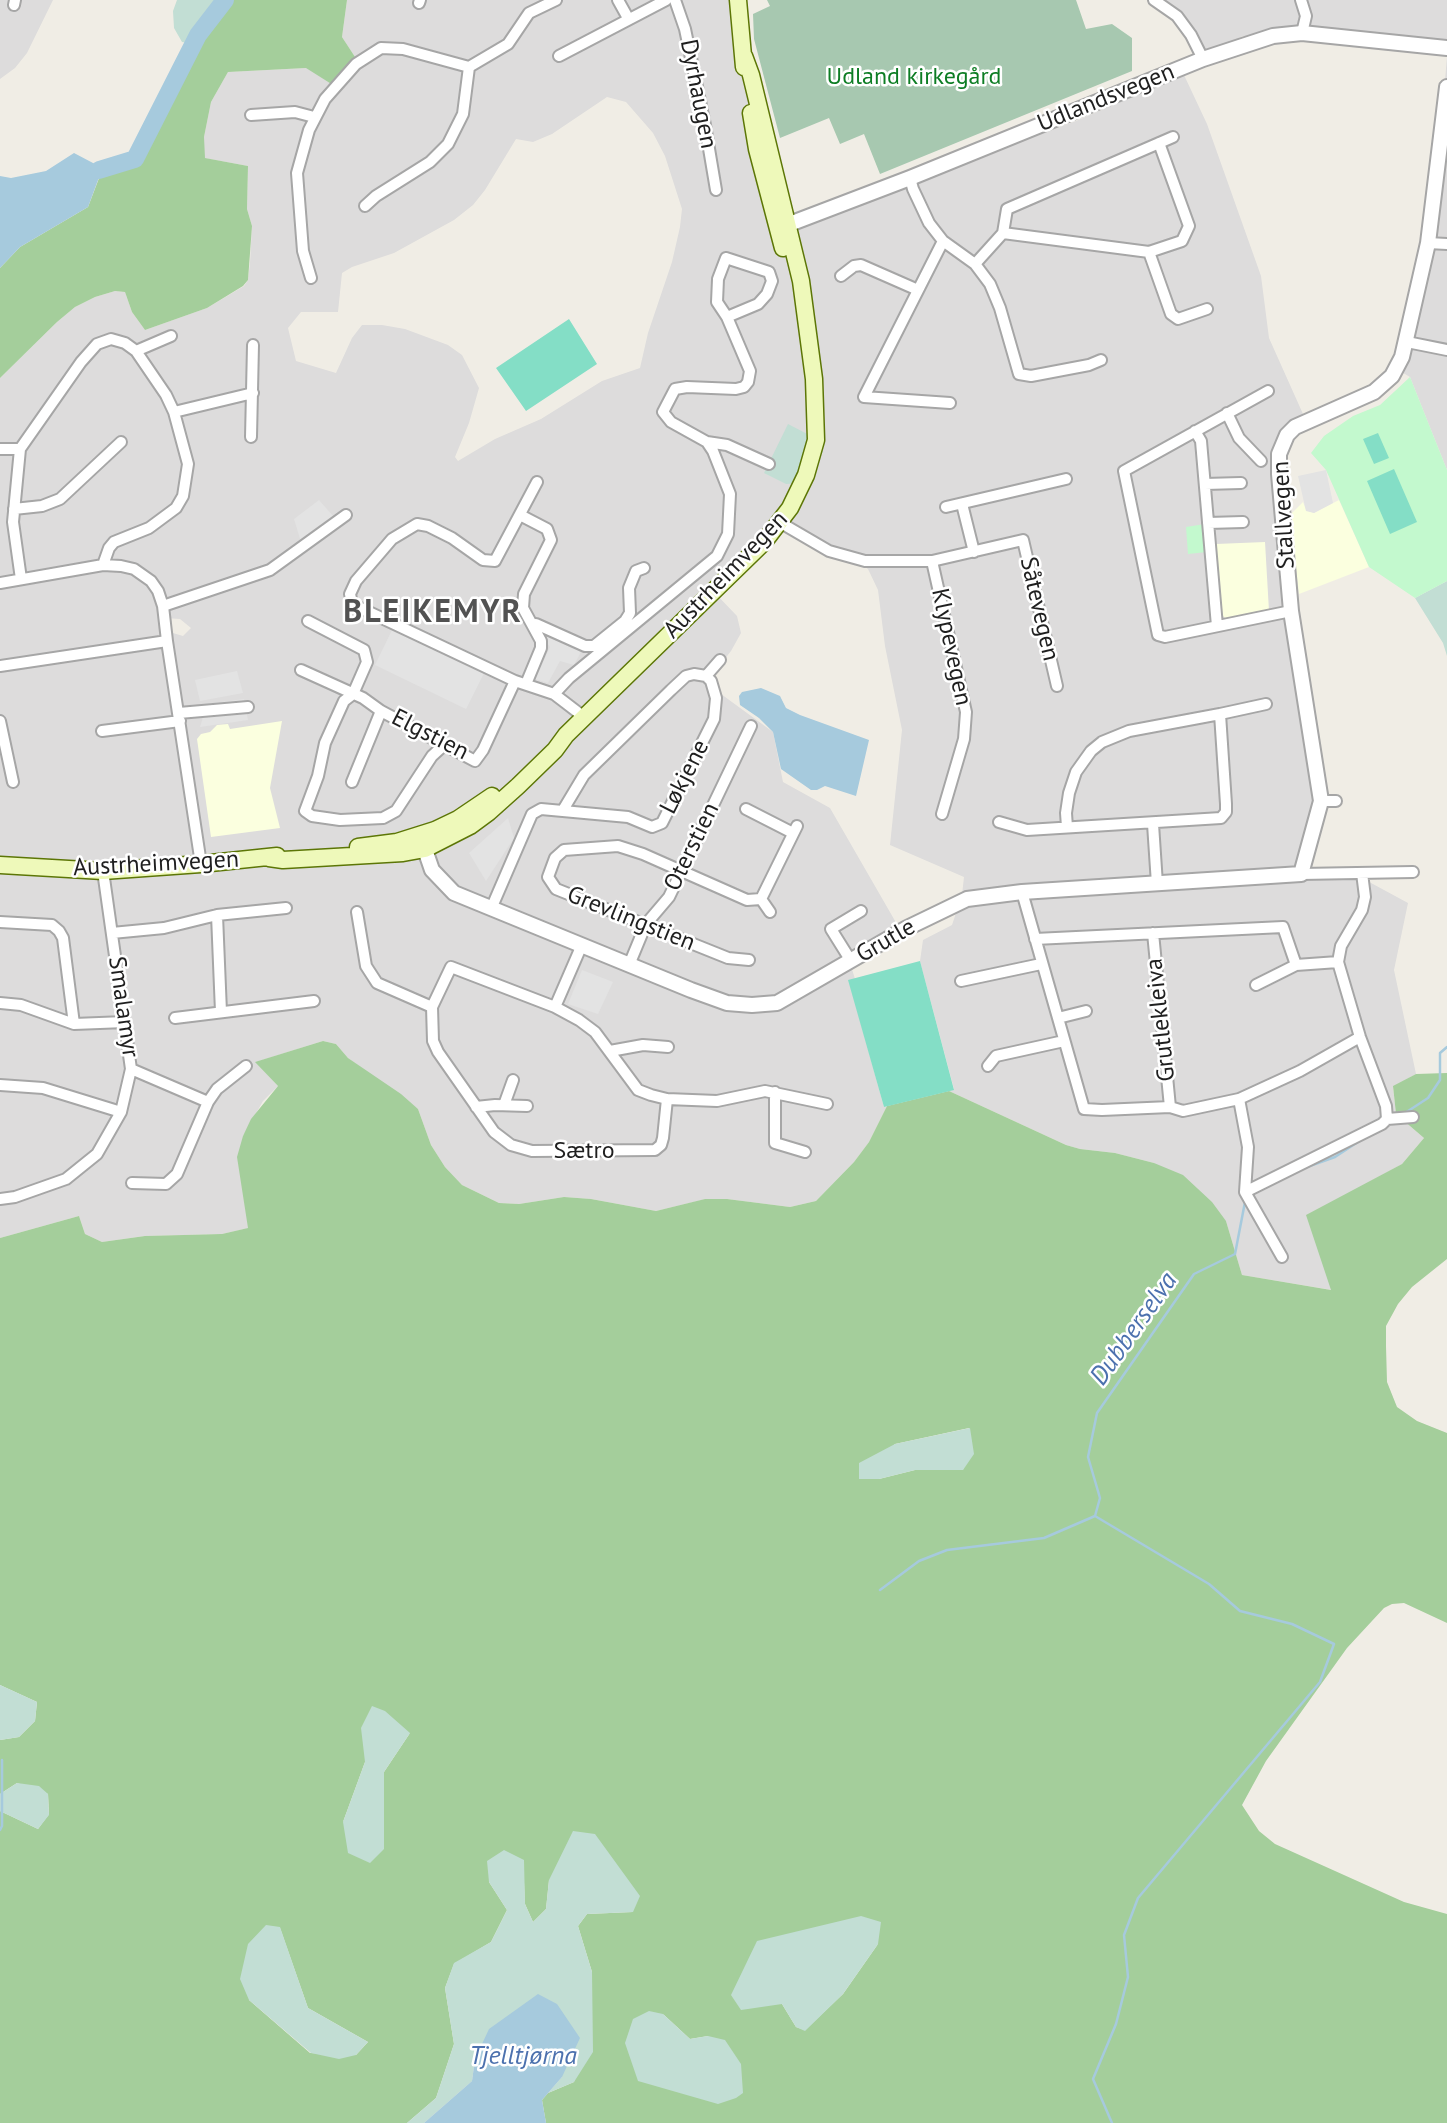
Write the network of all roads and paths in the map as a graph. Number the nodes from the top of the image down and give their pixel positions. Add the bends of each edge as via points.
1 (556, 0) edge
2 (618, 0) edge
3 (666, 0) edge
4 (675, 0) edge
5 (738, 0) edge
6 (1154, 0) edge
7 (1301, 0) edge
8 (628, 18) junction
9 (1302, 33) junction
10 (1447, 48) edge
11 (559, 56) dead end
12 (1203, 59) junction
13 (469, 67) junction
14 (1447, 87) edge
15 (251, 116) dead end
16 (314, 117) junction
17 (1173, 137) dead end
18 (1159, 143) junction
19 (1444, 148) edge
20 (911, 178) junction
21 (716, 190) dead end
22 (365, 206) dead end
23 (783, 226) junction
24 (1003, 233) junction
25 (943, 241) junction
26 (1428, 243) junction
27 (1447, 244) edge
28 (1149, 252) junction
29 (975, 264) junction
30 (841, 276) dead end
31 (311, 278) dead end
32 (918, 290) junction
33 (1207, 309) dead end
34 (727, 317) junction
35 (171, 336) dead end
36 (1407, 342) junction
37 (253, 345) dead end
38 (1447, 350) edge
39 (136, 351) junction
40 (1101, 360) dead end
41 (1268, 391) dead end
42 (253, 393) junction
43 (950, 403) dead end
44 (173, 412) junction
45 (1227, 413) junction
46 (1195, 431) junction
47 (251, 437) dead end
48 (121, 442) dead end
49 (707, 442) junction
50 (0, 449) edge
51 (20, 449) junction
52 (1261, 461) dead end
53 (769, 464) dead end
54 (1066, 479) dead end
55 (537, 482) dead end
56 (1241, 482) dead end
57 (1205, 484) junction
58 (962, 504) junction
59 (946, 507) dead end
60 (14, 509) junction
61 (346, 515) dead end
62 (520, 515) junction
63 (1243, 522) dead end
64 (781, 523) junction
65 (1208, 523) junction
66 (974, 552) junction
67 (932, 561) junction
68 (103, 565) junction
69 (644, 568) dead end
70 (21, 579) junction
71 (0, 583) edge
72 (163, 606) junction
73 (1291, 611) junction
74 (308, 621) dead end
75 (533, 626) junction
76 (1217, 626) junction
77 (167, 641) junction
78 (720, 660) dead end
79 (0, 666) edge
80 (301, 670) dead end
81 (706, 676) junction
82 (520, 682) junction
83 (1057, 687) dead end
84 (353, 694) junction
85 (554, 694) junction
86 (1266, 704) dead end
87 (248, 708) dead end
88 (381, 711) junction
89 (1220, 714) junction
90 (179, 717) junction
91 (584, 717) junction
92 (0, 721) edge
93 (751, 726) dead end
94 (102, 731) dead end
95 (444, 745) junction
96 (13, 782) dead end
97 (352, 782) dead end
98 (746, 809) dead end
99 (563, 810) junction
100 (942, 814) dead end
101 (999, 822) dead end
102 (1153, 824) junction
103 (1067, 827) junction
104 (423, 842) junction
105 (201, 864) junction
106 (0, 865) edge
107 (103, 871) junction
108 (680, 871) junction
109 (1413, 872) dead end
110 (1362, 873) junction
111 (1301, 874) junction
112 (1157, 884) junction
113 (1021, 892) junction
114 (761, 899) junction
115 (286, 908) dead end
116 (491, 909) junction
117 (861, 911) dead end
118 (357, 912) dead end
119 (770, 912) dead end
120 (218, 915) junction
121 (0, 922) edge
122 (646, 924) junction
123 (112, 933) junction
124 (1153, 933) junction
125 (1035, 939) junction
126 (581, 947) junction
127 (749, 960) dead end
128 (851, 961) junction
129 (1338, 962) junction
130 (1041, 964) junction
131 (629, 965) junction
132 (1296, 965) junction
133 (961, 981) dead end
134 (1256, 985) dead end
135 (314, 1001) dead end
136 (0, 1003) edge
137 (432, 1007) junction
138 (555, 1007) junction
139 (1086, 1011) dead end
140 (221, 1012) junction
141 (175, 1018) dead end
142 (1058, 1018) junction
143 (125, 1022) junction
144 (74, 1024) junction
145 (1360, 1037) junction
146 (1064, 1041) junction
147 (668, 1047) dead end
148 (610, 1051) junction
149 (246, 1066) dead end
150 (988, 1066) dead end
151 (131, 1069) junction
152 (513, 1080) dead end
153 (0, 1085) edge
154 (775, 1092) junction
155 (1239, 1098) junction
156 (667, 1100) junction
157 (208, 1102) junction
158 (827, 1104) dead end
159 (504, 1105) junction
160 (527, 1106) dead end
161 (476, 1107) junction
162 (1170, 1107) junction
163 (121, 1112) junction
164 (1413, 1117) dead end
165 (1387, 1119) junction
166 (805, 1152) dead end
167 (132, 1184) dead end
168 (1245, 1192) junction
169 (0, 1198) edge
170 (1282, 1257) dead end

1 - 13 street via 529,13 508,44
2 - 8 street
3 - 8 street
4 - 21 street, Dyrhaugen via 685,29
5 - 23 main road, Austrheimvegen via 744,77 757,149
6 - 12 street via 1177,16
7 - 9 street via 1306,16
8 - 11 street
9 - 10 street, Udlandsvegen
9 - 12 street, Udlandsvegen via 1273,36
12 - 20 street, Udlandsvegen
13 - 16 street via 403,49 381,48 356,64
13 - 22 street via 463,114 448,144 430,162
14 - 19 street, Stallvegen
15 - 16 street via 295,112
16 - 31 street via 298,173 303,251
17 - 18 street
18 - 24 street via 1007,209
18 - 28 street via 1189,226 1182,242
19 - 26 street, Stallvegen
20 - 23 street, Udlandsvegen
20 - 25 street via 929,223
23 - 64 main road, Austrheimvegen via 801,281 816,400 816,440 799,493
24 - 28 street
24 - 29 street
25 - 29 street
25 - 32 street
26 - 27 street
26 - 36 street, Stallvegen
28 - 33 street via 1171,314 1178,319
29 - 40 street via 995,296 1019,374 1031,376
30 - 32 street via 861,265
32 - 43 street via 864,397
34 - 34 street via 717,302 718,279 726,258 769,272 772,281 758,304
34 - 49 street via 750,371 748,382 736,389 675,389 663,412 671,422
35 - 39 street
36 - 38 street
36 - 73 street, Stallvegen via 1398,367 1384,384 1296,427 1282,443 1279,474
37 - 42 street
39 - 44 street
39 - 51 street via 111,339 97,344
41 - 45 street
42 - 44 street
42 - 47 street
44 - 68 street via 188,464 183,496 165,518 114,542
45 - 46 street
45 - 52 street via 1239,438
46 - 57 street via 1201,441
46 - 76 street via 1124,471 1158,635
48 - 60 street via 60,499
49 - 53 street via 727,445
49 - 85 street via 730,494 727,534 717,556
50 - 51 street
51 - 60 street
54 - 58 street
55 - 62 street
56 - 57 street
57 - 65 street
58 - 59 street
58 - 66 street
60 - 70 street
61 - 72 street via 270,570
62 - 75 street via 547,528 551,540 524,594 523,608
62 - 82 street via 499,556 490,562 428,526 408,528 392,539 350,594 352,604
63 - 65 street
64 - 67 street, Såtevegen via 840,556 865,561
64 - 91 main road, Austrheimvegen
65 - 76 street
66 - 67 street, Såtevegen
66 - 83 street, Såtevegen via 1023,540
67 - 100 street, Klypevegen via 966,712 964,739
68 - 70 street
68 - 72 street via 134,569 151,581
69 - 75 street via 636,571 629,588 630,612 625,621 594,646
70 - 71 street
72 - 77 street
73 - 76 street
73 - 111 street, Stallvegen via 1329,801
74 - 84 street via 367,653
75 - 82 street via 541,648
77 - 79 street
77 - 90 street
78 - 81 street
80 - 84 street, Elgstien
81 - 99 street via 687,676 671,690 584,775
81 - 99 street, Løkjene via 716,698 714,719 662,823 652,827 628,817
82 - 85 street
82 - 95 street, Elgstien via 475,761
84 - 88 street, Elgstien
84 - 95 street via 344,701 325,743 305,810 312,816 383,818 396,811
85 - 91 street
86 - 89 street
87 - 90 street
88 - 95 street, Elgstien
88 - 97 street, Elgstien
89 - 102 street via 1224,816
89 - 103 street via 1129,731 1102,742 1076,772 1069,793
90 - 94 street
90 - 105 street
91 - 104 main road, Austrheimvegen via 489,812 470,826
92 - 96 street
93 - 108 street, Oterstien
98 - 114 street via 795,829
99 - 116 street, Løkjene via 541,809 532,814
101 - 103 street via 1027,830
102 - 103 street
102 - 112 street
104 - 105 main road, Austrheimvegen via 386,856
104 - 116 street, Grutle via 432,870 442,883
105 - 107 main road, Austrheimvegen
106 - 107 main road, Austrheimvegen
107 - 123 street, Smalamyr
108 - 114 street, Grevlingstien via 747,900
108 - 122 street, Oterstien via 669,898
108 - 122 street, Grevlingstien via 618,846 564,850 555,858 548,877 556,889
109 - 110 street, Grutle
110 - 111 street, Grutle
110 - 129 street via 1362,910
111 - 112 street, Grutle
112 - 113 street, Grutle
113 - 125 street
113 - 128 street, Grutle via 967,900
114 - 119 street
115 - 120 street
116 - 126 street, Grutle
117 - 128 street via 831,929
118 - 137 street via 366,966 377,983
120 - 123 street via 164,928
120 - 140 street
121 - 144 street via 52,925 59,930
122 - 127 street, Grevlingstien via 728,958
122 - 131 street, Oterstien
123 - 143 street, Smalamyr
124 - 125 street, Grutlekleiva
124 - 132 street, Grutlekleiva via 1283,927
124 - 162 street, Grutlekleiva
125 - 130 street
126 - 131 street, Grutle
126 - 138 street
128 - 131 street, Grutle via 777,1003 752,1005 727,1003
129 - 132 street
129 - 145 street
130 - 133 street
130 - 142 street
132 - 134 street
135 - 140 street
136 - 144 street via 21,1005
137 - 138 street, Sætro via 451,967
137 - 161 street, Sætro via 431,1031 438,1052
138 - 148 street, Sætro via 595,1032
139 - 142 street
140 - 141 street
142 - 146 street
143 - 144 street
143 - 151 street, Smalamyr
145 - 155 street
145 - 165 street
146 - 150 street via 996,1056
146 - 162 street via 1084,1109
147 - 148 street via 643,1045
148 - 156 street, Sætro via 638,1090
149 - 157 street
151 - 157 street
151 - 163 street, Smalamyr
152 - 159 street
153 - 163 street via 43,1088
154 - 156 street, Sætro via 717,1101
154 - 158 street, Sætro
154 - 166 street via 775,1143
155 - 162 street via 1183,1111
155 - 168 street via 1248,1147
156 - 161 street, Sætro via 661,1145 648,1152 532,1151 511,1146
157 - 167 street via 177,1174 166,1184
159 - 160 street
159 - 161 street
163 - 169 street, Smalamyr via 97,1154 66,1179
164 - 165 street
165 - 168 street
168 - 170 street

